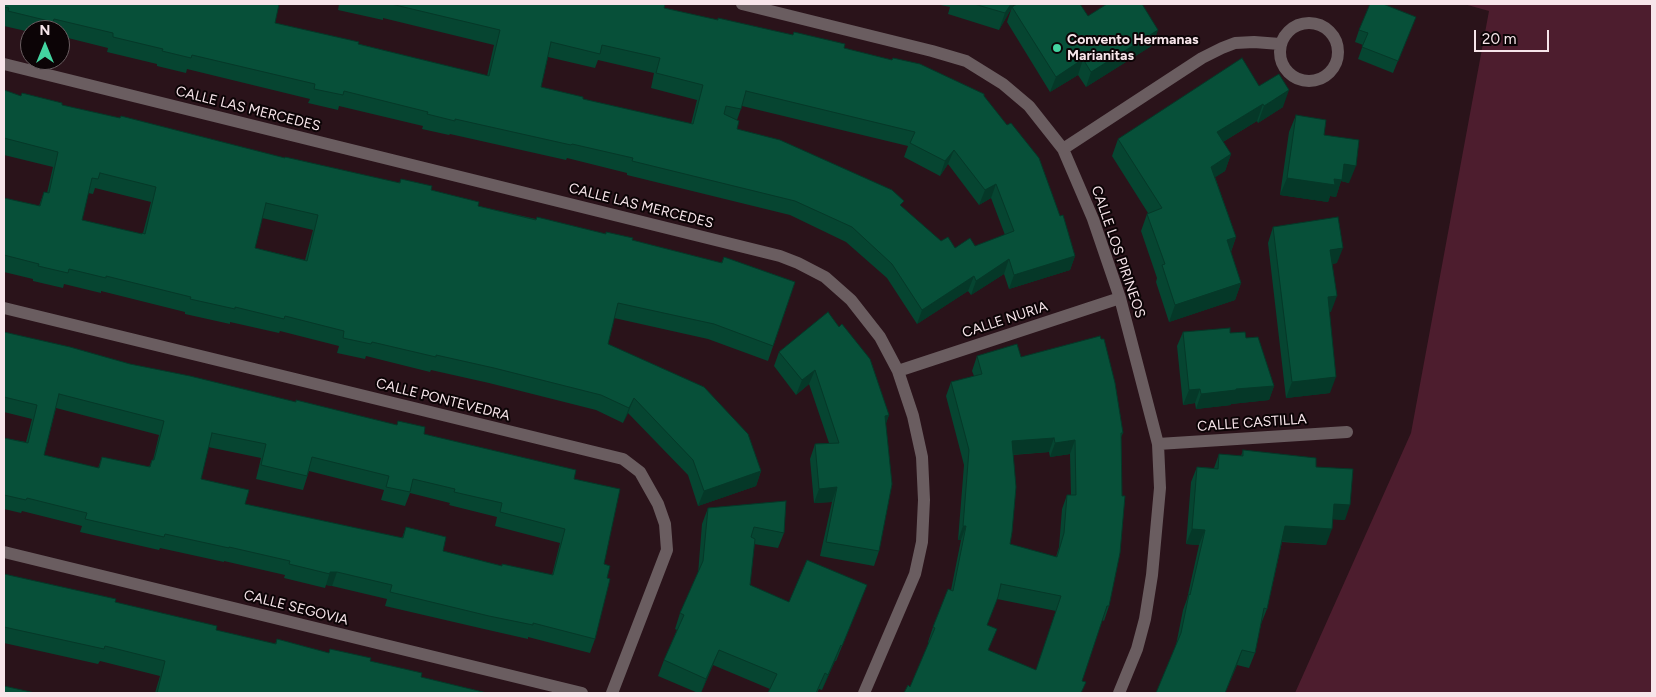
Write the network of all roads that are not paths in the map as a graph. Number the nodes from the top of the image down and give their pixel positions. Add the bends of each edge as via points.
1 (742, 4) edge
2 (1280, 44) junction
3 (4, 64) edge
4 (1063, 149) junction
5 (1120, 298) junction
6 (4, 308) edge
7 (898, 371) junction
8 (1347, 432) dead end
9 (1158, 444) junction
10 (4, 552) edge
11 (582, 693) edge
12 (612, 693) edge
13 (864, 693) edge
14 (1119, 693) edge

1 - 4 street, CALLE LOS PIRINEOS via 966,61 1003,84 1029,106
2 - 2 street via 1282,64 1296,78 1306,81 1325,76 1337,59 1338,49 1330,31 1311,22 1292,28
2 - 4 street via 1235,43 1215,51
3 - 7 street, CALLE LAS MERCEDES via 780,256 825,277 851,300 880,337
4 - 5 street, CALLE LOS PIRINEOS via 1093,218
5 - 7 street, CALLE NURIA
5 - 9 street, CALLE LOS PIRINEOS
6 - 12 street, CALLE PONTEVEDRA via 623,459 640,472 658,504 665,524 667,550
7 - 13 street, CALLE LAS MERCEDES via 922,458 922,542 915,574
8 - 9 street, CALLE CASTILLA
9 - 14 street, CALLE LOS PIRINEOS via 1160,488 1152,575 1137,649
10 - 11 street, CALLE SEGOVIA

